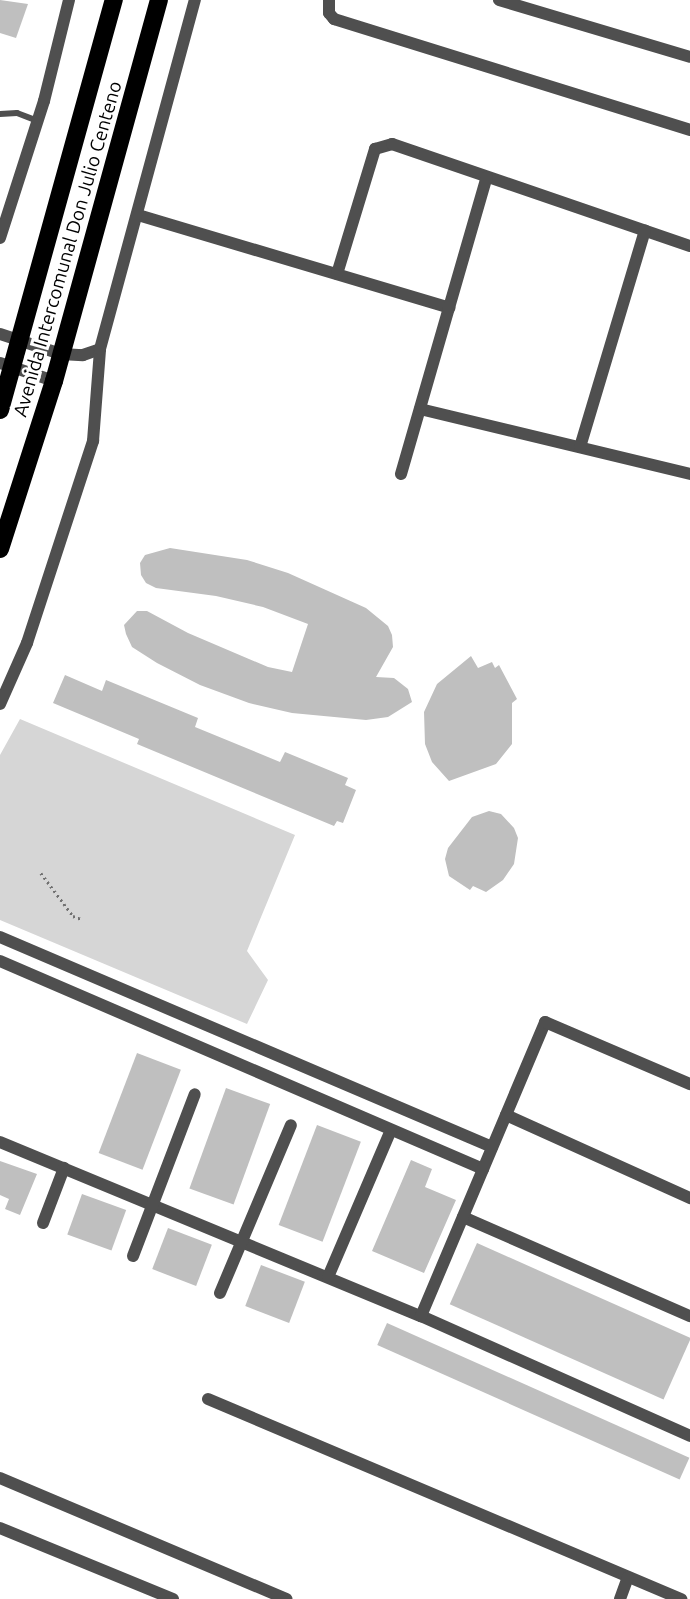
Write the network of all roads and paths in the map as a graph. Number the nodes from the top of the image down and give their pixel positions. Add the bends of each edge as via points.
1 (69, 0) edge
2 (114, 0) edge
3 (159, 0) edge
4 (195, 0) edge
5 (328, 0) edge
6 (499, 0) edge
7 (690, 57) edge
8 (0, 114) edge
9 (38, 121) junction
10 (690, 130) edge
11 (487, 177) junction
12 (138, 215) junction
13 (645, 231) junction
14 (0, 238) edge
15 (690, 246) edge
16 (337, 274) junction
17 (449, 308) junction
18 (0, 334) edge
19 (21, 341) junction
20 (100, 349) junction
21 (61, 354) junction
22 (7, 366) edge
23 (54, 382) junction
24 (420, 409) junction
25 (0, 410) edge
26 (580, 447) junction
27 (401, 474) dead end
28 (690, 474) edge
29 (0, 549) edge
30 (0, 704) edge
31 (41, 873) dead end
32 (81, 919) dead end
33 (0, 937) edge
34 (0, 961) edge
35 (227, 1035) junction
36 (219, 1056) junction
37 (690, 1084) edge
38 (195, 1094) dead end
39 (506, 1115) junction
40 (292, 1125) dead end
41 (391, 1130) junction
42 (0, 1142) edge
43 (492, 1147) junction
44 (64, 1168) junction
45 (483, 1169) junction
46 (690, 1198) edge
47 (153, 1205) junction
48 (463, 1217) junction
49 (43, 1223) dead end
50 (242, 1241) junction
51 (133, 1256) dead end
52 (328, 1277) junction
53 (220, 1293) dead end
54 (421, 1316) junction
55 (690, 1316) edge
56 (208, 1399) dead end
57 (690, 1436) edge
58 (0, 1478) edge
59 (0, 1528) edge
60 (628, 1577) junction
61 (173, 1599) edge
62 (287, 1599) edge
63 (620, 1599) edge
64 (681, 1599) edge

1 - 9 street
2 - 19 main road, Avenida Intercomunal Don Julio Centeno
3 - 21 main road, Avenida Intercomunal Don Julio Centeno
4 - 12 street
5 - 10 street via 334,19
6 - 7 street
8 - 9 lane via 16,113
9 - 14 street
11 - 13 street
11 - 16 street via 392,144 375,149
11 - 17 street
12 - 16 street
12 - 20 street
13 - 15 street
13 - 26 street
16 - 17 street
17 - 24 street
18 - 19 street
19 - 21 street
19 - 22 main road, Avenida Intercomunal Don Julio Centeno
20 - 21 street via 83,355
20 - 30 street via 93,441 27,643
21 - 23 main road, Avenida Intercomunal Don Julio Centeno
22 - 23 street
22 - 25 main road, Avenida Intercomunal Don Julio Centeno
23 - 29 main road, Avenida Intercomunal Don Julio Centeno
24 - 26 street
24 - 27 street
26 - 28 street
31 - 32 path via 73,916
33 - 35 street
34 - 36 street
35 - 36 street
35 - 43 street
36 - 41 street
37 - 39 street via 545,1022
38 - 47 street
39 - 43 street
39 - 46 street
40 - 50 street
41 - 45 street
41 - 52 street
42 - 44 street
43 - 45 street
44 - 47 street
44 - 49 street
45 - 48 street
47 - 50 street
47 - 51 street
48 - 54 street
48 - 55 street
50 - 52 street
50 - 53 street
52 - 54 street
54 - 57 street
56 - 60 street
58 - 62 street
59 - 61 street
60 - 63 street
60 - 64 street

